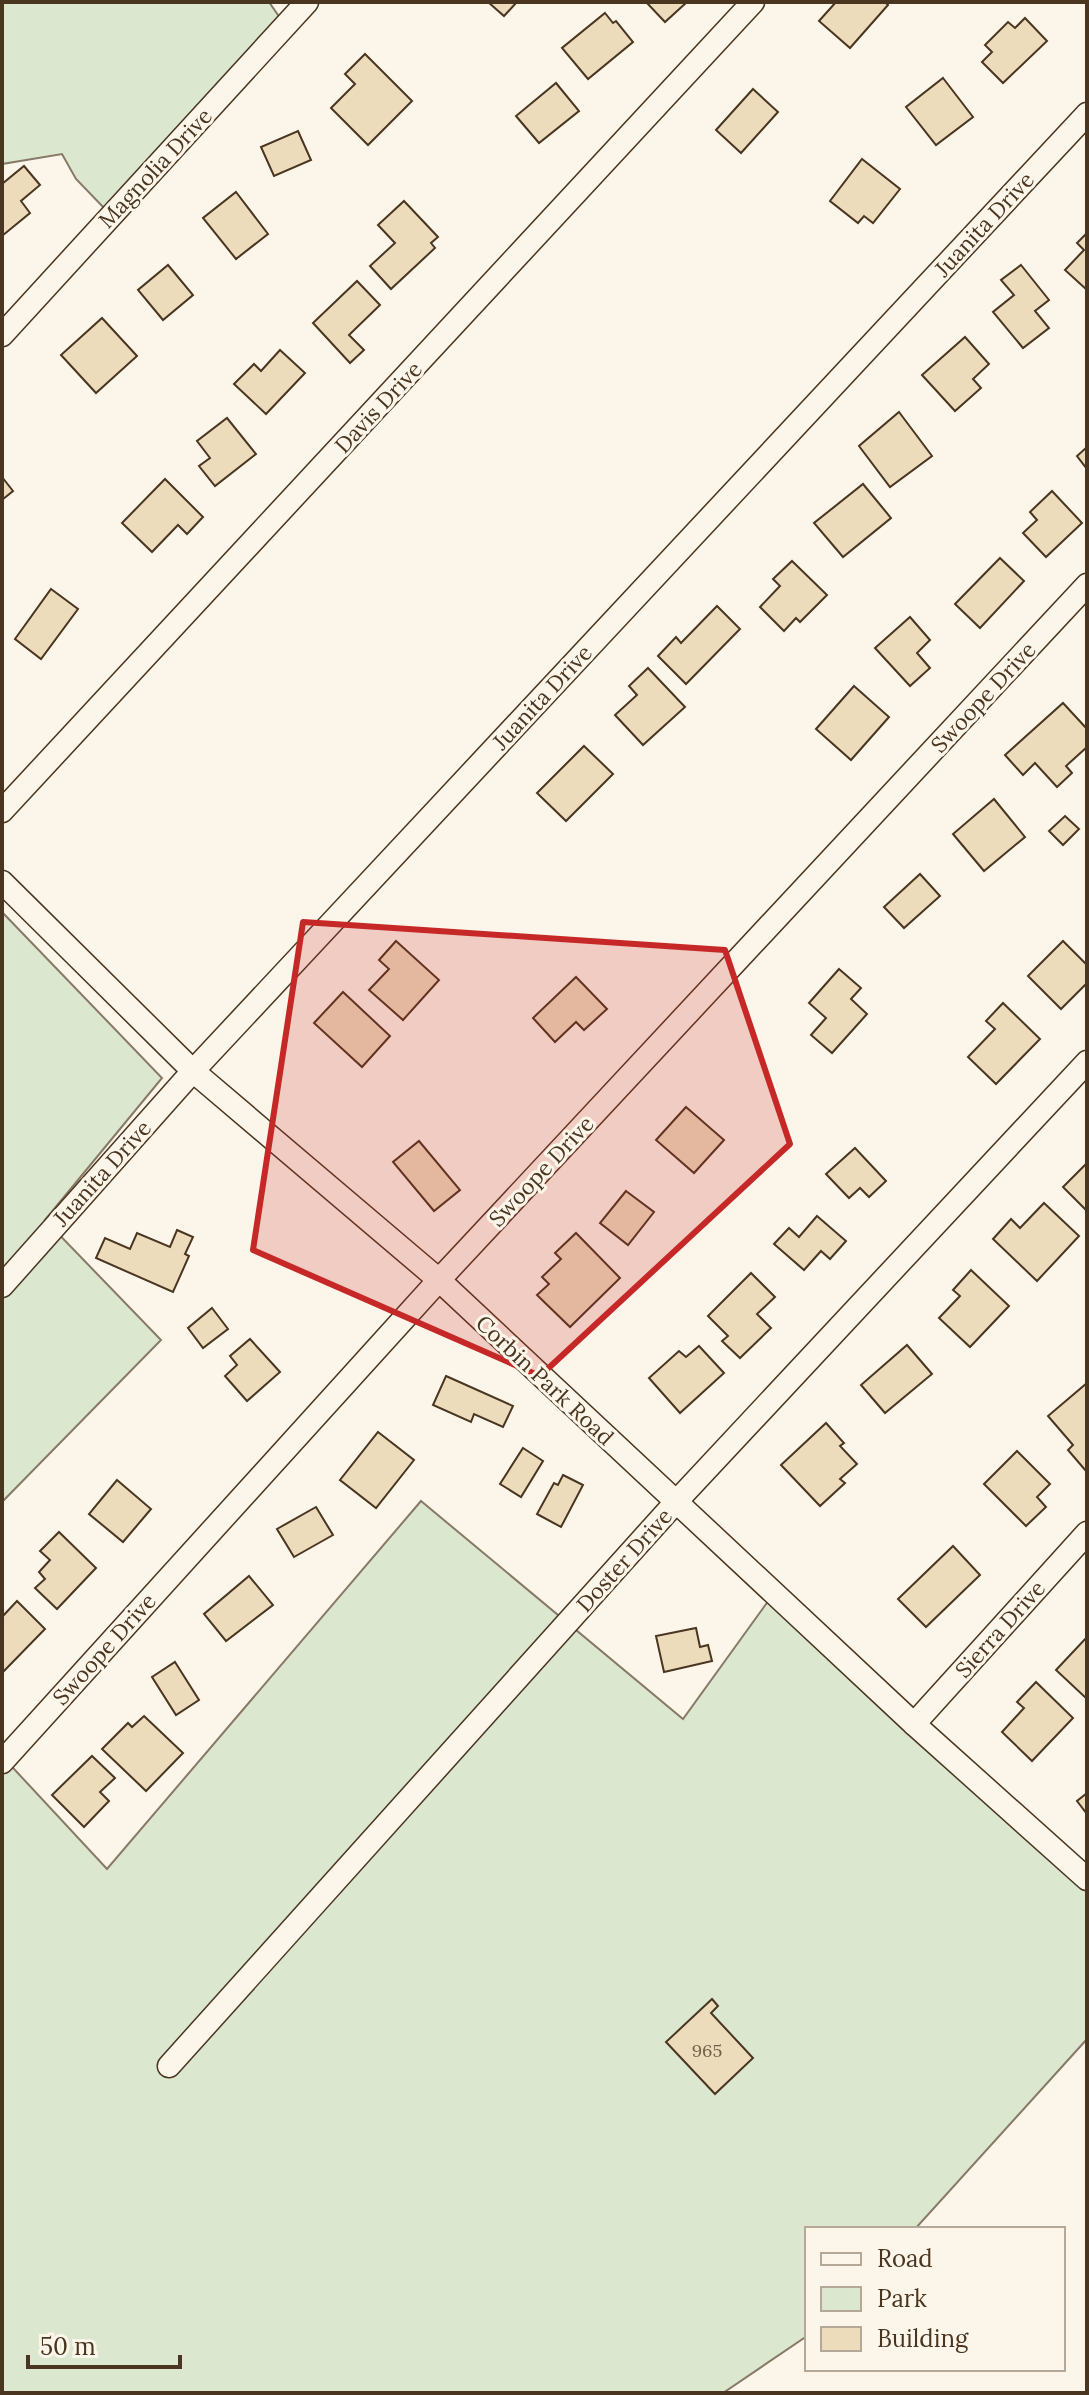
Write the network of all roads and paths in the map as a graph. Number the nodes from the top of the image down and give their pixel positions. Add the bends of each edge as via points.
1 (307, 2) edge
2 (753, 2) edge
3 (1087, 114) edge
4 (2, 335) edge
5 (1087, 585) edge
6 (2, 811) edge
7 (2, 882) edge
8 (1087, 1062) edge
9 (193, 1071) junction
10 (439, 1280) junction
11 (2, 1286) edge
12 (675, 1503) junction
13 (1087, 1533) edge
14 (914, 1724) junction
15 (2, 1762) edge
16 (1087, 1879) edge
17 (169, 2066) dead end

1 - 4 street, Magnolia Drive
2 - 6 street, Davis Drive
3 - 9 street, Juanita Drive
5 - 10 street, Swoope Drive
7 - 9 street, Corbin Park Road
8 - 12 street, Doster Drive
9 - 10 street, Corbin Park Road
9 - 11 street, Juanita Drive
10 - 12 street, Corbin Park Road
10 - 15 street, Swoope Drive
12 - 14 street, Corbin Park Road
12 - 17 street, Doster Drive
13 - 14 street, Sierra Drive
14 - 16 street, Corbin Park Road

